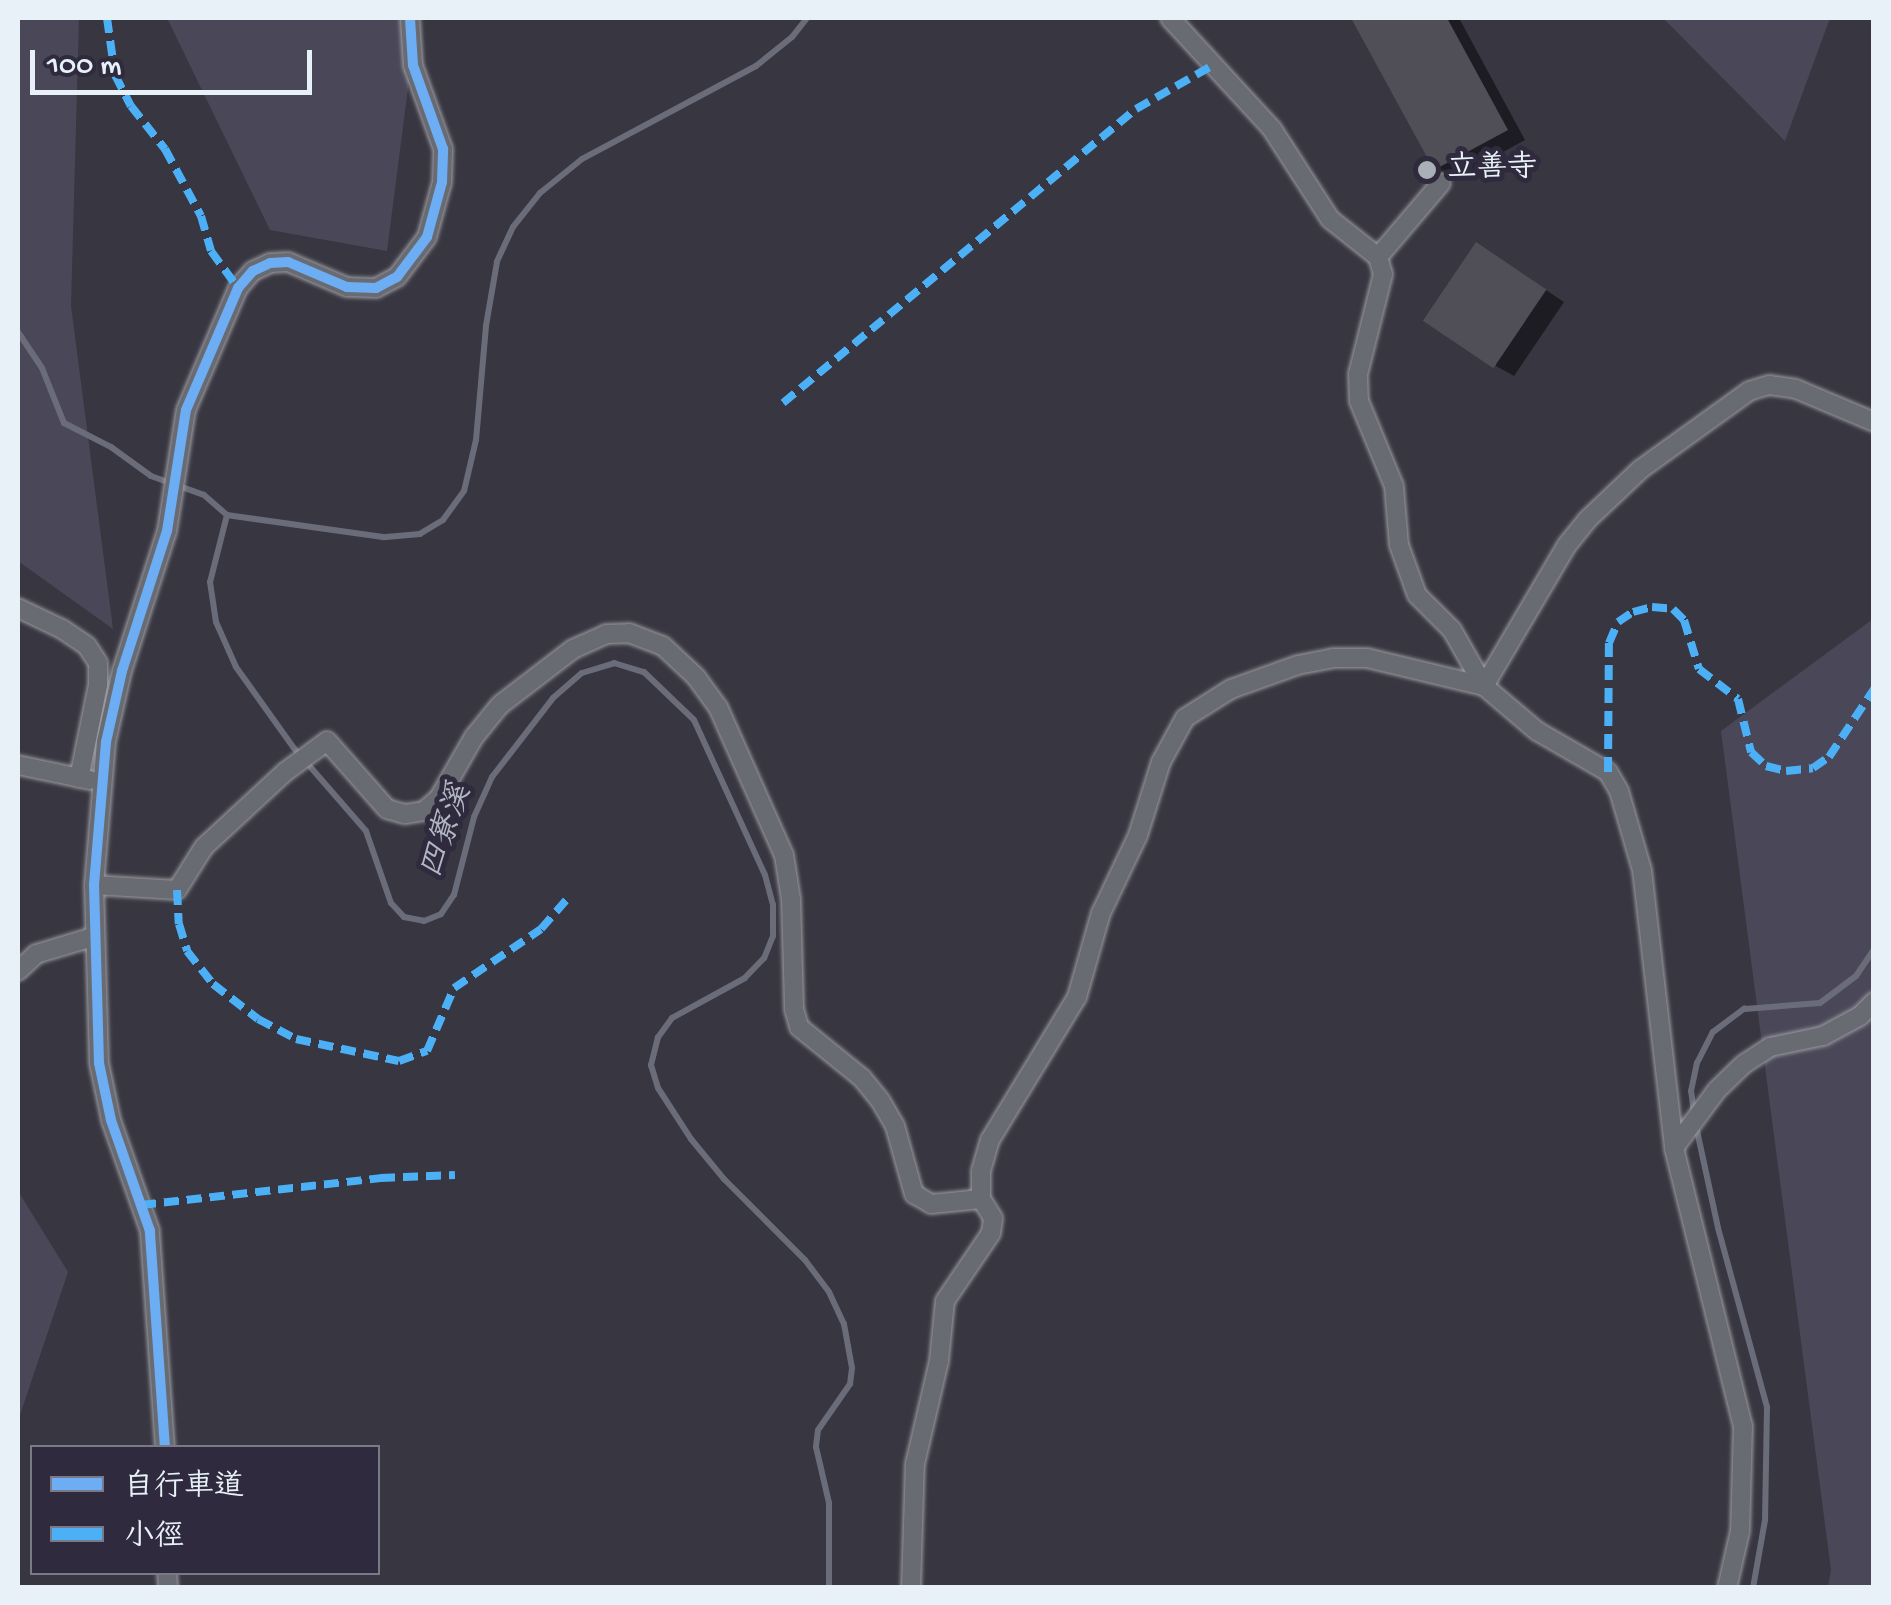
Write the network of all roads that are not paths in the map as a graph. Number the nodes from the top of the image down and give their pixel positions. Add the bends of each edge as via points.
1 (410, 18) edge
2 (1170, 18) edge
3 (1441, 183) dead end
4 (1378, 257) junction
5 (1874, 422) edge
6 (18, 608) edge
7 (1484, 686) junction
8 (18, 765) edge
9 (79, 778) junction
10 (99, 782) junction
11 (94, 885) junction
12 (94, 937) junction
13 (18, 970) edge
14 (1874, 1002) edge
15 (1674, 1148) junction
16 (981, 1199) junction
17 (165, 1445) edge
18 (912, 1588) edge
19 (1727, 1588) edge

1 - 10 street via 413,65 443,149 427,238 396,276 376,288 347,287 288,262 253,271 238,288 186,410 167,531 122,671
2 - 4 street via 1272,129 1330,219
3 - 4 street
4 - 7 street via 1382,274 1358,374 1360,401 1394,486 1399,545 1418,595 1452,630
5 - 7 street via 1796,389 1749,390 1641,469 1587,520
6 - 9 street via 87,646 98,664
7 - 15 street via 1537,731 1608,772 1619,792 1642,870
7 - 16 street via 1367,658 1333,658 1231,689 1184,718 1101,913 1077,996 990,1140
8 - 9 street
9 - 10 street
10 - 11 street
11 - 12 street
11 - 16 street via 178,890 204,847 327,741 387,809 424,811 500,705 574,648 606,634 629,634 662,646 718,706 784,856 799,1027 880,1100 895,1126 914,1194 930,1204
12 - 13 street via 36,954
12 - 17 street via 104,1090 155,1256
14 - 15 street via 1823,1036 1770,1047 1744,1064
15 - 19 street via 1743,1426 1740,1531
16 - 18 street via 993,1218 991,1233 945,1301 915,1464

